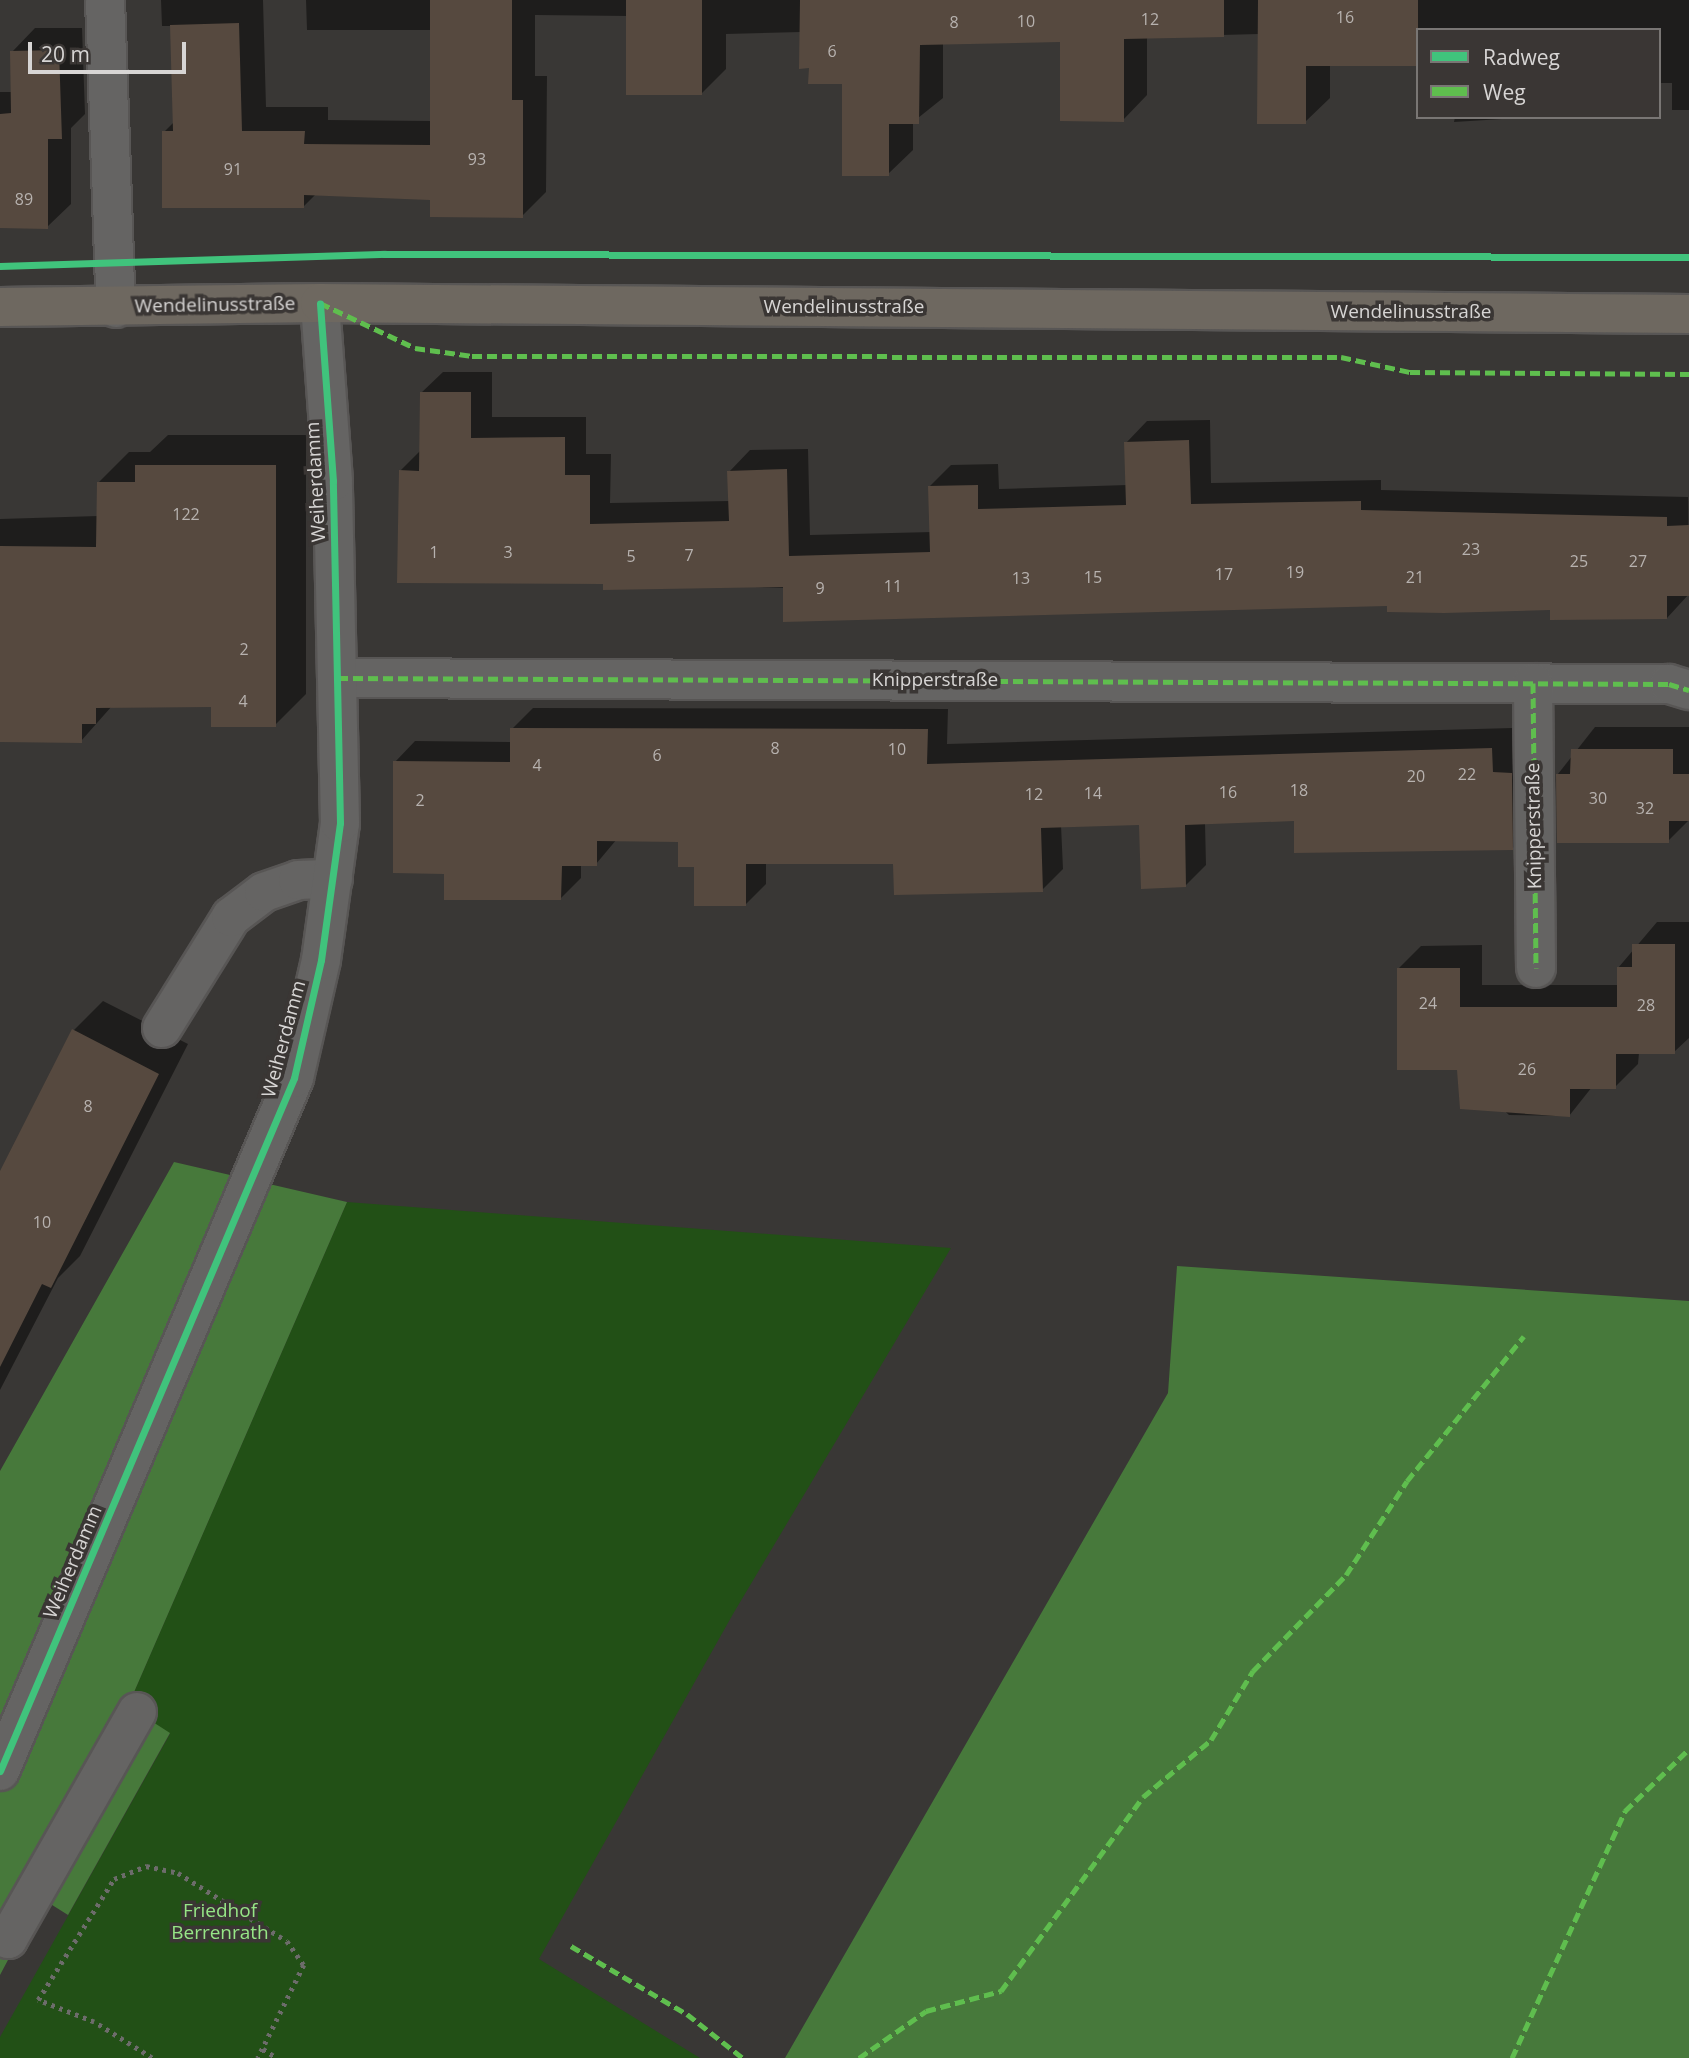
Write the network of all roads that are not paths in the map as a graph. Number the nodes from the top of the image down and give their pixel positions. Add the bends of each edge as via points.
1 (105, 0) edge
2 (320, 303) junction
3 (0, 307) edge
4 (116, 308) junction
5 (1689, 314) edge
6 (338, 678) junction
7 (1533, 683) junction
8 (1689, 690) edge
9 (333, 879) junction
10 (1536, 968) dead end
11 (162, 1028) dead end
12 (137, 1712) dead end
13 (0, 1771) edge
14 (0, 1935) edge

1 - 4 street
2 - 4 main road, Wendelinusstraße
2 - 5 main road, Wendelinusstraße
2 - 6 street, Weiherdamm
3 - 4 main road, Wendelinusstraße
6 - 7 street, Knipperstraße
6 - 9 street, Weiherdamm via 340,823
7 - 8 street, Knipperstraße
7 - 10 street, Knipperstraße
9 - 11 street via 298,880 264,892 231,917
9 - 13 street, Weiherdamm via 294,1078
12 - 14 street via 8,1939

